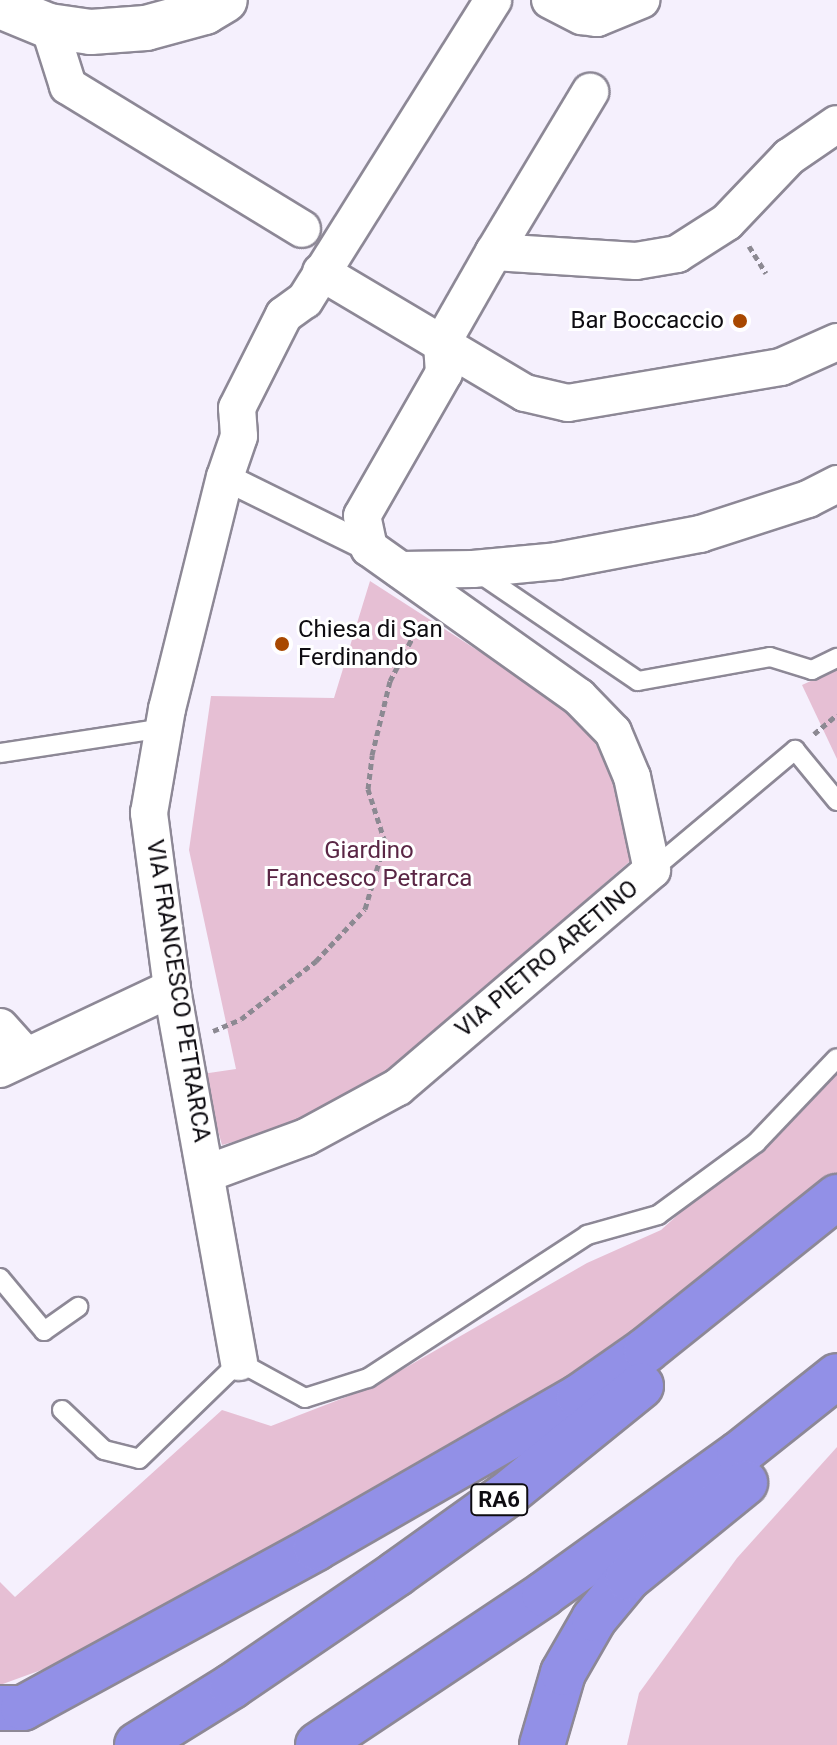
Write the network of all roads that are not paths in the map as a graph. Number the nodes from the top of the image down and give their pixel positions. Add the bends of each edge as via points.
1 (225, 0) edge
2 (493, 0) edge
3 (550, 0) edge
4 (641, 0) edge
5 (0, 6) edge
6 (49, 26) junction
7 (590, 92) dead end
8 (837, 124) edge
9 (302, 229) dead end
10 (494, 252) junction
11 (313, 286) junction
12 (837, 342) edge
13 (442, 343) junction
14 (225, 477) junction
15 (837, 484) edge
16 (369, 548) junction
17 (473, 569) junction
18 (401, 570) junction
19 (837, 658) edge
20 (164, 728) junction
21 (0, 753) edge
22 (837, 801) edge
23 (652, 870) junction
24 (172, 988) junction
25 (0, 1027) edge
26 (837, 1058) edge
27 (13, 1062) edge
28 (208, 1173) junction
29 (837, 1197) edge
30 (837, 1223) edge
31 (0, 1278) edge
32 (78, 1307) dead end
33 (239, 1362) junction
34 (837, 1376) edge
35 (837, 1408) edge
36 (62, 1410) dead end
37 (8, 1717) edge
38 (137, 1745) edge
39 (318, 1745) edge
40 (542, 1745) edge

1 - 6 main road via 205,12 146,28 91,32
2 - 11 street, VIA FRANCESCO PETRARCA
3 - 4 street via 597,18
5 - 6 main road
6 - 9 street via 68,86
7 - 10 street
8 - 10 street via 789,157 727,222 677,254 636,261
10 - 13 street
11 - 13 street
11 - 14 street, VIA FRANCESCO PETRARCA via 305,327 258,417 239,436
12 - 13 street via 781,367 568,403 525,393
13 - 16 street via 444,373 362,516
14 - 16 street
14 - 20 street, VIA FRANCESCO PETRARCA
15 - 17 street via 808,499 700,534 557,561
16 - 18 street, VIA PIETRO ARETINO
17 - 18 street
17 - 19 lane via 638,681 770,657 812,670
18 - 23 street, VIA PIETRO ARETINO via 579,697 613,732 632,777
20 - 21 lane
20 - 24 street, VIA FRANCESCO PETRARCA via 149,813
22 - 23 lane via 795,750
23 - 28 street, VIA PIETRO ARETINO via 398,1087 306,1137
24 - 27 street
24 - 28 street, VIA FRANCESCO PETRARCA
25 - 27 street
26 - 33 lane via 756,1143 658,1215 587,1235 368,1378 305,1398
28 - 33 street, VIA FRANCESCO PETRARCA
29 - 37 highway via 579,1397
30 - 38 highway, RA6 via 505,1496 232,1686
31 - 32 lane via 44,1331
33 - 36 lane via 139,1459 104,1450
34 - 39 highway via 557,1585
35 - 40 highway via 628,1578 594,1619 563,1673

